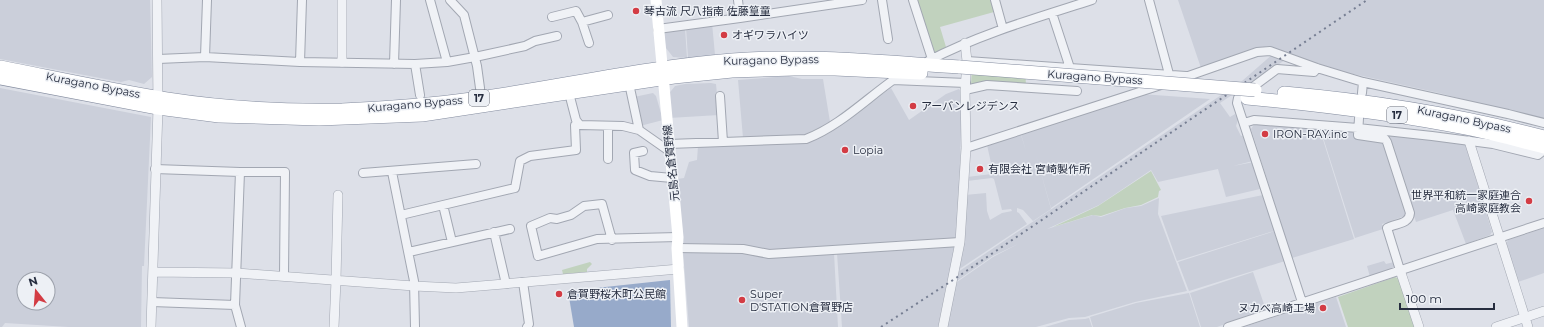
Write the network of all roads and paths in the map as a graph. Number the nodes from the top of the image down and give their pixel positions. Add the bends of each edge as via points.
1 (157, 0) edge
2 (207, 0) edge
3 (302, 0) edge
4 (342, 0) edge
5 (396, 0) edge
6 (430, 0) edge
7 (450, 0) edge
8 (656, 0) edge
9 (738, 0) edge
10 (862, 0) edge
11 (882, 0) edge
12 (913, 0) edge
13 (995, 0) edge
14 (1062, 0) edge
15 (1092, 0) edge
16 (1149, 0) edge
17 (842, 1) edge
18 (813, 4) edge
19 (1064, 9) junction
20 (1052, 13) junction
21 (608, 15) dead end
22 (552, 17) dead end
23 (740, 18) junction
24 (582, 22) junction
25 (658, 28) junction
26 (1003, 29) junction
27 (557, 36) dead end
28 (888, 39) dead end
29 (589, 43) dead end
30 (966, 43) junction
31 (206, 57) junction
32 (475, 57) junction
33 (158, 59) junction
34 (930, 60) junction
35 (300, 62) junction
36 (342, 62) junction
37 (447, 62) junction
38 (794, 63) junction
39 (394, 64) junction
40 (415, 64) junction
41 (0, 67) edge
42 (1070, 68) junction
43 (1317, 68) junction
44 (662, 73) junction
45 (1169, 74) junction
46 (963, 75) junction
47 (1189, 76) junction
48 (0, 78) edge
49 (894, 79) junction
50 (1363, 82) junction
51 (480, 88) dead end
52 (630, 88) dead end
53 (1077, 91) dead end
54 (569, 93) junction
55 (1362, 93) dead end
56 (1251, 94) junction
57 (420, 95) dead end
58 (720, 96) dead end
59 (158, 103) junction
60 (1359, 118) dead end
61 (578, 123) junction
62 (1244, 123) junction
63 (1544, 123) edge
64 (608, 126) junction
65 (1358, 128) junction
66 (639, 130) junction
67 (1544, 137) edge
68 (1469, 140) junction
69 (723, 142) junction
70 (669, 148) junction
71 (966, 148) junction
72 (1544, 149) edge
73 (643, 151) dead end
74 (608, 159) dead end
75 (476, 164) dead end
76 (155, 169) junction
77 (240, 172) junction
78 (392, 172) junction
79 (363, 173) dead end
80 (672, 178) junction
81 (338, 195) dead end
82 (443, 205) junction
83 (401, 214) junction
84 (1544, 223) edge
85 (510, 229) dead end
86 (494, 232) junction
87 (1499, 238) junction
88 (612, 240) junction
89 (452, 242) junction
90 (678, 242) junction
91 (960, 242) junction
92 (409, 252) junction
93 (679, 269) junction
94 (1400, 270) junction
95 (153, 272) junction
96 (237, 273) junction
97 (284, 275) junction
98 (336, 280) junction
99 (523, 282) junction
100 (506, 284) junction
101 (414, 286) junction
102 (152, 302) junction
103 (1302, 302) junction
104 (235, 305) junction
105 (1544, 311) edge
106 (1525, 318) junction
107 (151, 327) edge
108 (241, 327) edge
109 (334, 327) edge
110 (415, 327) edge
111 (527, 327) edge
112 (682, 327) edge
113 (942, 327) edge
114 (1228, 327) edge
115 (1419, 327) edge
116 (1496, 327) edge
117 (1528, 327) edge

1 - 33 street
2 - 31 street
3 - 35 street
4 - 36 street
5 - 39 street
6 - 37 street
7 - 32 street via 464,15
8 - 25 main road, 元島名倉賀野線
9 - 23 street
10 - 17 street
11 - 28 street
12 - 34 street
13 - 26 street
14 - 19 street
15 - 19 street
16 - 45 street
17 - 18 street
18 - 23 street
19 - 20 street
20 - 26 street
20 - 42 street
21 - 24 street
22 - 24 street via 576,12
23 - 25 street
24 - 29 street
25 - 44 main road, 元島名倉賀野線
26 - 30 street
27 - 32 street
30 - 34 street
30 - 46 street
31 - 33 street
31 - 35 street
32 - 37 street
32 - 51 street
33 - 59 street
34 - 38 highway via 878,54 809,51
35 - 36 street
36 - 39 street
37 - 40 street
38 - 44 highway, Kuragano Bypass / 17 via 733,60
38 - 46 highway, Kuragano Bypass / 17
38 - 49 highway via 804,75
39 - 40 street
40 - 57 street
41 - 59 highway, Kuragano Bypass / 17
42 - 45 street
42 - 46 street
43 - 47 street via 1266,51
43 - 50 street
43 - 62 street via 1314,72 1277,69 1238,98 1237,103
44 - 54 highway, Kuragano Bypass / 17
44 - 59 highway, Kuragano Bypass / 17 via 471,99 370,108 269,109
44 - 70 main road, 元島名倉賀野線
45 - 47 street
46 - 49 street
46 - 53 street via 987,85
46 - 56 highway, Kuragano Bypass / 17, bridge
46 - 71 street
47 - 71 street
48 - 59 highway, Kuragano Bypass / 17
49 - 69 street via 819,135 806,139
50 - 55 street
50 - 63 street
52 - 66 street
54 - 59 highway, Kuragano Bypass / 17 via 422,114 363,118 219,116
54 - 61 street
56 - 67 highway, Kuragano Bypass / 17 via 1356,100 1408,107
56 - 72 highway, Kuragano Bypass / 17 via 1472,129
58 - 69 street
59 - 76 street
60 - 65 street
61 - 64 street
61 - 82 street via 575,125 576,150 530,156 520,161 515,188
62 - 65 street via 1254,120
62 - 103 street
64 - 66 street
64 - 74 street
65 - 68 street
65 - 94 street via 1358,136 1385,139 1410,213 1407,221 1387,228
66 - 70 street
68 - 72 street via 1538,155
68 - 87 street
69 - 70 street
70 - 80 main road, 元島名倉賀野線
71 - 91 street
73 - 80 street via 634,153 635,170 650,176
75 - 78 street
76 - 77 street
76 - 95 street
77 - 96 street
77 - 97 street via 285,172
78 - 79 street
78 - 83 street
80 - 90 main road, 元島名倉賀野線
81 - 98 street
82 - 83 street
82 - 89 street
83 - 92 street
84 - 87 street
85 - 86 street
86 - 89 street
86 - 100 street
87 - 94 street
87 - 106 street
88 - 88 street via 597,240 538,256 531,226 550,218 571,215 584,206 602,204
88 - 90 street
89 - 92 street
90 - 91 street via 769,254
90 - 93 main road, 元島名倉賀野線
91 - 113 street
92 - 101 street
93 - 99 street
93 - 112 main road, 元島名倉賀野線
94 - 103 street
94 - 115 street
95 - 96 street
95 - 102 street
96 - 97 street
96 - 104 street
97 - 98 street
98 - 101 street
98 - 109 street
99 - 100 street
99 - 111 street via 529,324
100 - 101 street via 456,288
101 - 110 street
102 - 104 street
102 - 107 street
103 - 114 street
104 - 108 street
105 - 106 street
106 - 116 street
106 - 117 street

